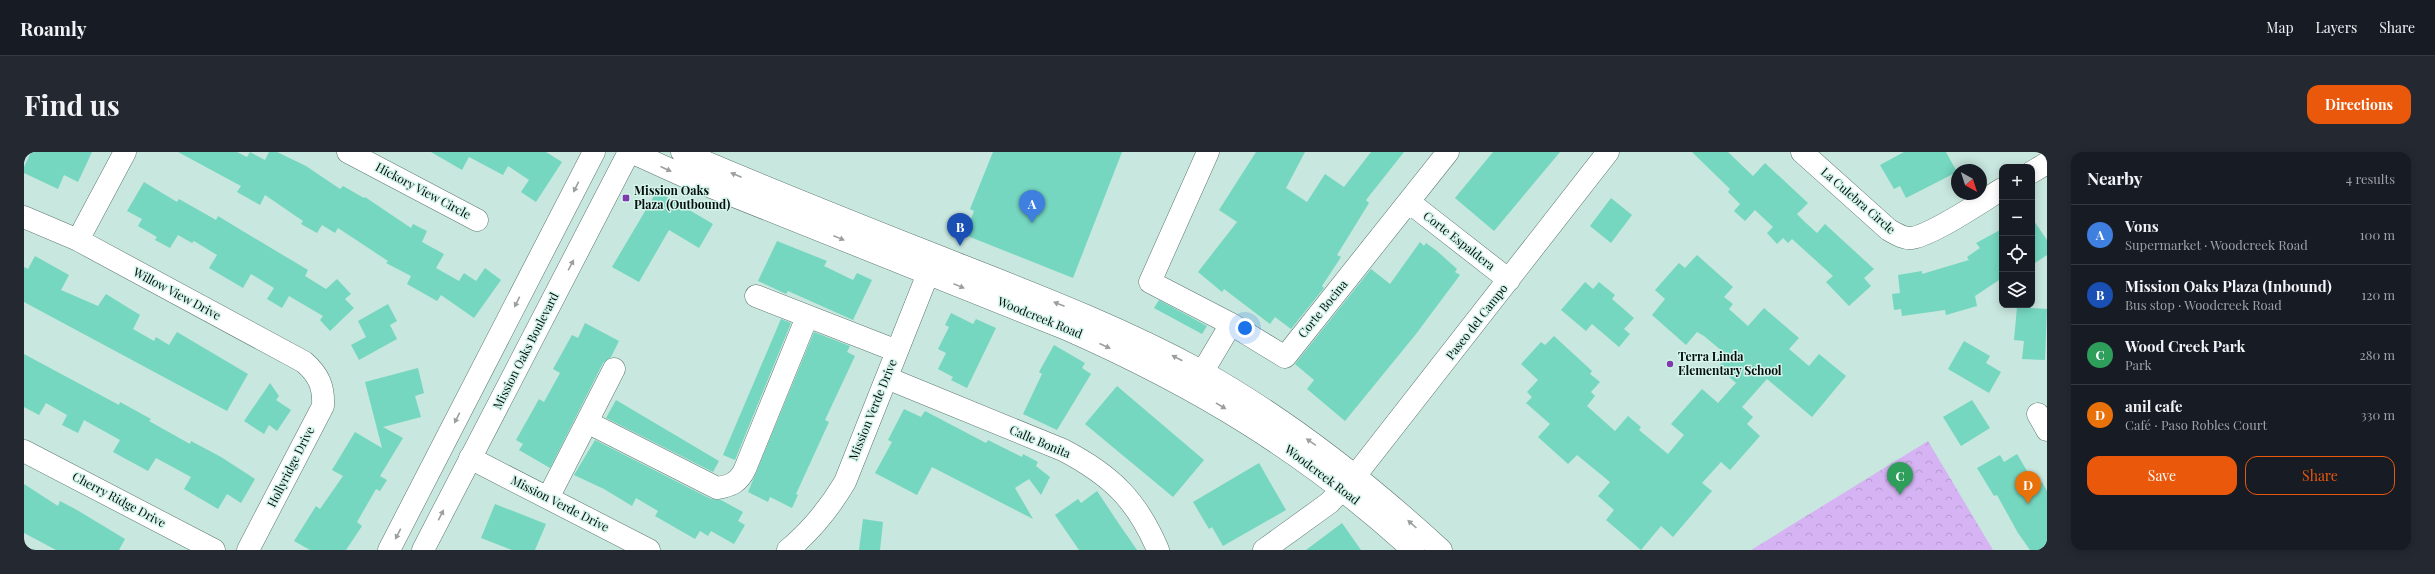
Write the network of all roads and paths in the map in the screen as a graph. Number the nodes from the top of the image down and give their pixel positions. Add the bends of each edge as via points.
1 (125, 152) edge
2 (348, 152) edge
3 (594, 152) edge
4 (630, 152) edge
5 (682, 152) edge
6 (1208, 152) edge
7 (1448, 152) edge
8 (1608, 152) edge
9 (1802, 152) edge
10 (2047, 163) edge
11 (2035, 170) edge
12 (1999, 191) edge
13 (1409, 202) junction
14 (24, 217) edge
15 (477, 220) dead end
16 (78, 240) junction
17 (932, 264) junction
18 (1509, 280) junction
19 (756, 296) dead end
20 (807, 316) junction
21 (1231, 324) junction
22 (897, 351) junction
23 (614, 369) dead end
24 (887, 378) junction
25 (1198, 381) junction
26 (321, 382) joint
27 (586, 422) junction
28 (24, 451) edge
29 (470, 458) junction
30 (1349, 483) junction
31 (548, 498) junction
32 (214, 550) edge
33 (248, 550) edge
34 (389, 550) edge
35 (423, 550) edge
36 (649, 550) edge
37 (788, 550) edge
38 (1158, 550) edge
39 (1264, 550) edge
40 (1413, 550) edge
41 (1441, 550) edge

1 - 16 street
2 - 15 street, Hickory View Circle
3 -> 34 street
4 -> 17 street, Woodcreek Road via 684,176
29 -> 4 street, Mission Oaks Boulevard
17 -> 5 street, Woodcreek Road
6 - 21 street via 1150,282
7 - 13 street, Corte Bocina
8 - 18 street, Paseo del Campo
9 - 12 street, La Culebra Circle via 1889,230 1901,237 1911,238 1925,234
10 - 11 street
13 - 18 street, Corte Espaldera
13 - 21 street, Corte Bocina via 1285,357
14 - 16 street, Willow View Drive
16 - 26 street, Willow View Drive via 304,362
17 - 22 street, Mission Verde Drive
17 - 25 street, Woodcreek Road via 1111,326
18 - 30 street, Paseo del Campo
19 - 20 street
20 - 22 street
20 - 27 street via 746,469 740,479 730,486 717,488
21 - 25 street
22 - 24 street, Mission Verde Drive
23 - 27 street
24 - 37 street, Mission Verde Drive via 845,482 825,514
24 - 38 street, Calle Bonita via 1063,450 1091,465 1121,490 1134,506 1147,524
25 - 30 street, Woodcreek Road via 1258,405
26 - 33 street, Hollyridge Drive via 323,406
27 - 31 street
28 - 32 street, Cherry Ridge Drive
29 - 31 street, Mission Verde Drive
35 -> 29 street, Mission Oaks Boulevard
30 - 39 street, Paseo del Campo via 1329,503
30 - 40 street, Woodcreek Road
41 -> 30 street, Woodcreek Road
31 - 36 street, Mission Verde Drive

